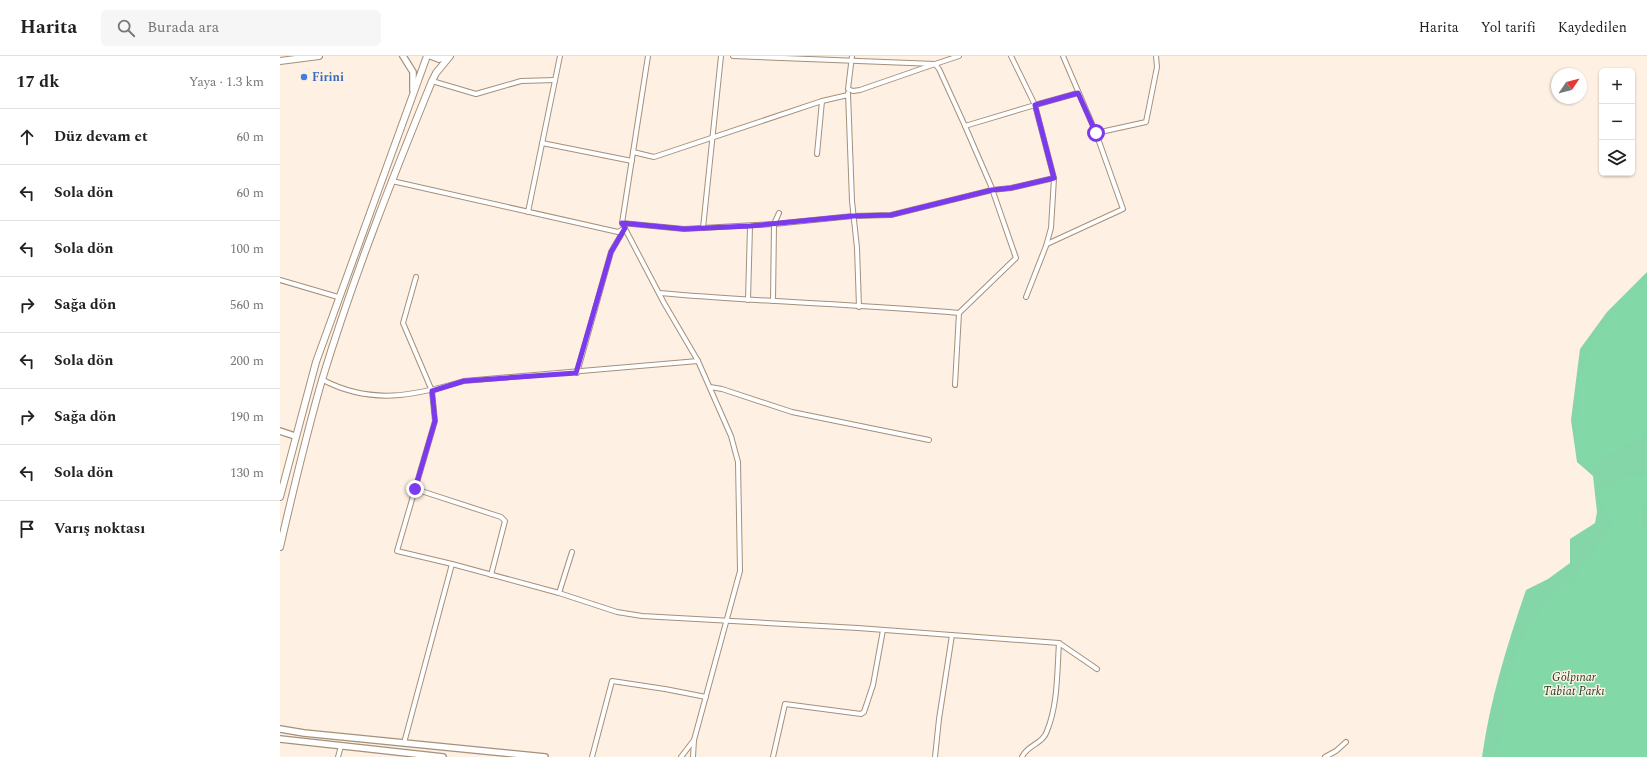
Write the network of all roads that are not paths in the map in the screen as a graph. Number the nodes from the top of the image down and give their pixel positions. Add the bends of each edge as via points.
1 (319, 56) edge
2 (403, 56) edge
3 (427, 56) edge
4 (431, 56) edge
5 (450, 56) edge
6 (560, 56) edge
7 (648, 56) edge
8 (721, 56) edge
9 (732, 56) edge
10 (959, 56) edge
11 (1011, 56) edge
12 (1063, 56) edge
13 (1156, 56) edge
14 (852, 58) edge
15 (280, 61) edge
16 (934, 64) junction
17 (556, 80) junction
18 (432, 81) junction
19 (848, 89) junction
20 (1078, 93) junction
21 (413, 95) junction
22 (848, 95) junction
23 (822, 101) junction
24 (1035, 105) junction
25 (964, 126) junction
26 (1096, 133) junction
27 (713, 136) junction
28 (542, 143) junction
29 (633, 152) junction
30 (818, 154) dead end
31 (632, 161) junction
32 (1054, 178) junction
33 (392, 181) junction
34 (992, 190) junction
35 (528, 212) junction
36 (778, 213) dead end
37 (853, 216) junction
38 (622, 223) junction
39 (774, 224) junction
40 (750, 226) junction
41 (625, 228) junction
42 (703, 228) junction
43 (1047, 244) junction
44 (416, 277) dead end
45 (280, 280) edge
46 (659, 293) junction
47 (338, 297) junction
48 (1026, 297) dead end
49 (748, 300) junction
50 (773, 301) junction
51 (859, 307) junction
52 (959, 313) junction
53 (698, 361) junction
54 (576, 373) junction
55 (322, 380) junction
56 (955, 385) dead end
57 (710, 387) junction
58 (432, 391) junction
59 (280, 431) edge
60 (295, 436) junction
61 (929, 440) dead end
62 (415, 489) junction
63 (280, 497) edge
64 (280, 547) edge
65 (572, 552) dead end
66 (452, 564) junction
67 (491, 575) junction
68 (559, 594) junction
69 (726, 620) junction
70 (883, 630) junction
71 (952, 635) junction
72 (1059, 643) junction
73 (1096, 669) dead end
74 (706, 697) junction
75 (280, 729) edge
76 (280, 739) edge
77 (694, 740) junction
78 (1346, 742) dead end
79 (404, 743) junction
80 (341, 746) junction
81 (338, 757) edge
82 (442, 757) edge
83 (545, 757) edge
84 (592, 757) edge
85 (681, 757) edge
86 (693, 757) edge
87 (773, 757) edge
88 (935, 757) edge
89 (1022, 757) edge
90 (1325, 757) edge

1 - 15 main road
2 - 21 street via 413,72
3 - 21 main road
4 - 5 main road
5 - 18 main road
6 - 17 street
7 - 29 street
8 - 27 street
9 - 14 street
10 - 16 street
11 - 24 street
12 - 20 street
13 - 26 street via 1146,122
14 - 16 street
14 - 19 street
16 - 19 street via 860,90
16 - 25 street via 939,69
17 - 18 street via 521,81 476,94
17 - 28 street
18 - 33 main road
19 - 22 street
20 - 24 street
20 - 26 street
21 - 47 main road
22 - 23 street
22 - 37 street
23 - 27 street
23 - 30 street
24 - 25 street
24 - 32 street
25 - 34 street
26 - 43 street via 1123,209
27 - 29 street via 654,157
27 - 42 street
28 - 31 street
28 - 35 street
29 - 31 street
31 - 38 street
32 - 34 street
32 - 43 street via 1051,228
33 - 35 street
33 - 55 main road via 359,268
34 - 37 street via 891,215
34 - 52 street via 1016,258
35 - 41 street via 618,232
36 - 39 street
37 - 39 street
37 - 51 street
38 - 41 street
38 - 42 street via 684,229
39 - 40 street
39 - 50 street
40 - 42 street
40 - 49 street
41 - 46 street
41 - 54 street via 611,252
43 - 48 street
44 - 58 street via 403,323
45 - 47 street
46 - 49 street
46 - 53 street
47 - 60 main road
49 - 50 street
50 - 51 street
51 - 52 street
52 - 56 street
53 - 54 street
53 - 57 street
54 - 58 street via 464,381
55 - 58 street via 338,388 383,397
55 - 64 main road via 294,483
57 - 61 street via 792,412
57 - 69 street via 731,436 738,462 740,571
58 - 62 street via 435,421
59 - 60 street
60 - 63 main road
62 - 66 street via 397,551
62 - 67 street via 502,517 505,521
65 - 68 street
66 - 67 street
66 - 79 street
67 - 68 street
68 - 69 street via 617,612 642,616
69 - 70 street
69 - 74 street
70 - 71 street
70 - 87 street via 873,685 864,712 861,714 785,704
71 - 72 street
71 - 88 street
72 - 73 street
72 - 89 street via 1055,704 1047,732 1042,740 1024,751
74 - 77 street
74 - 84 street via 612,681
75 - 79 street
76 - 80 street
77 - 85 street
77 - 86 street
78 - 90 street
79 - 83 street
80 - 81 street
80 - 82 street

